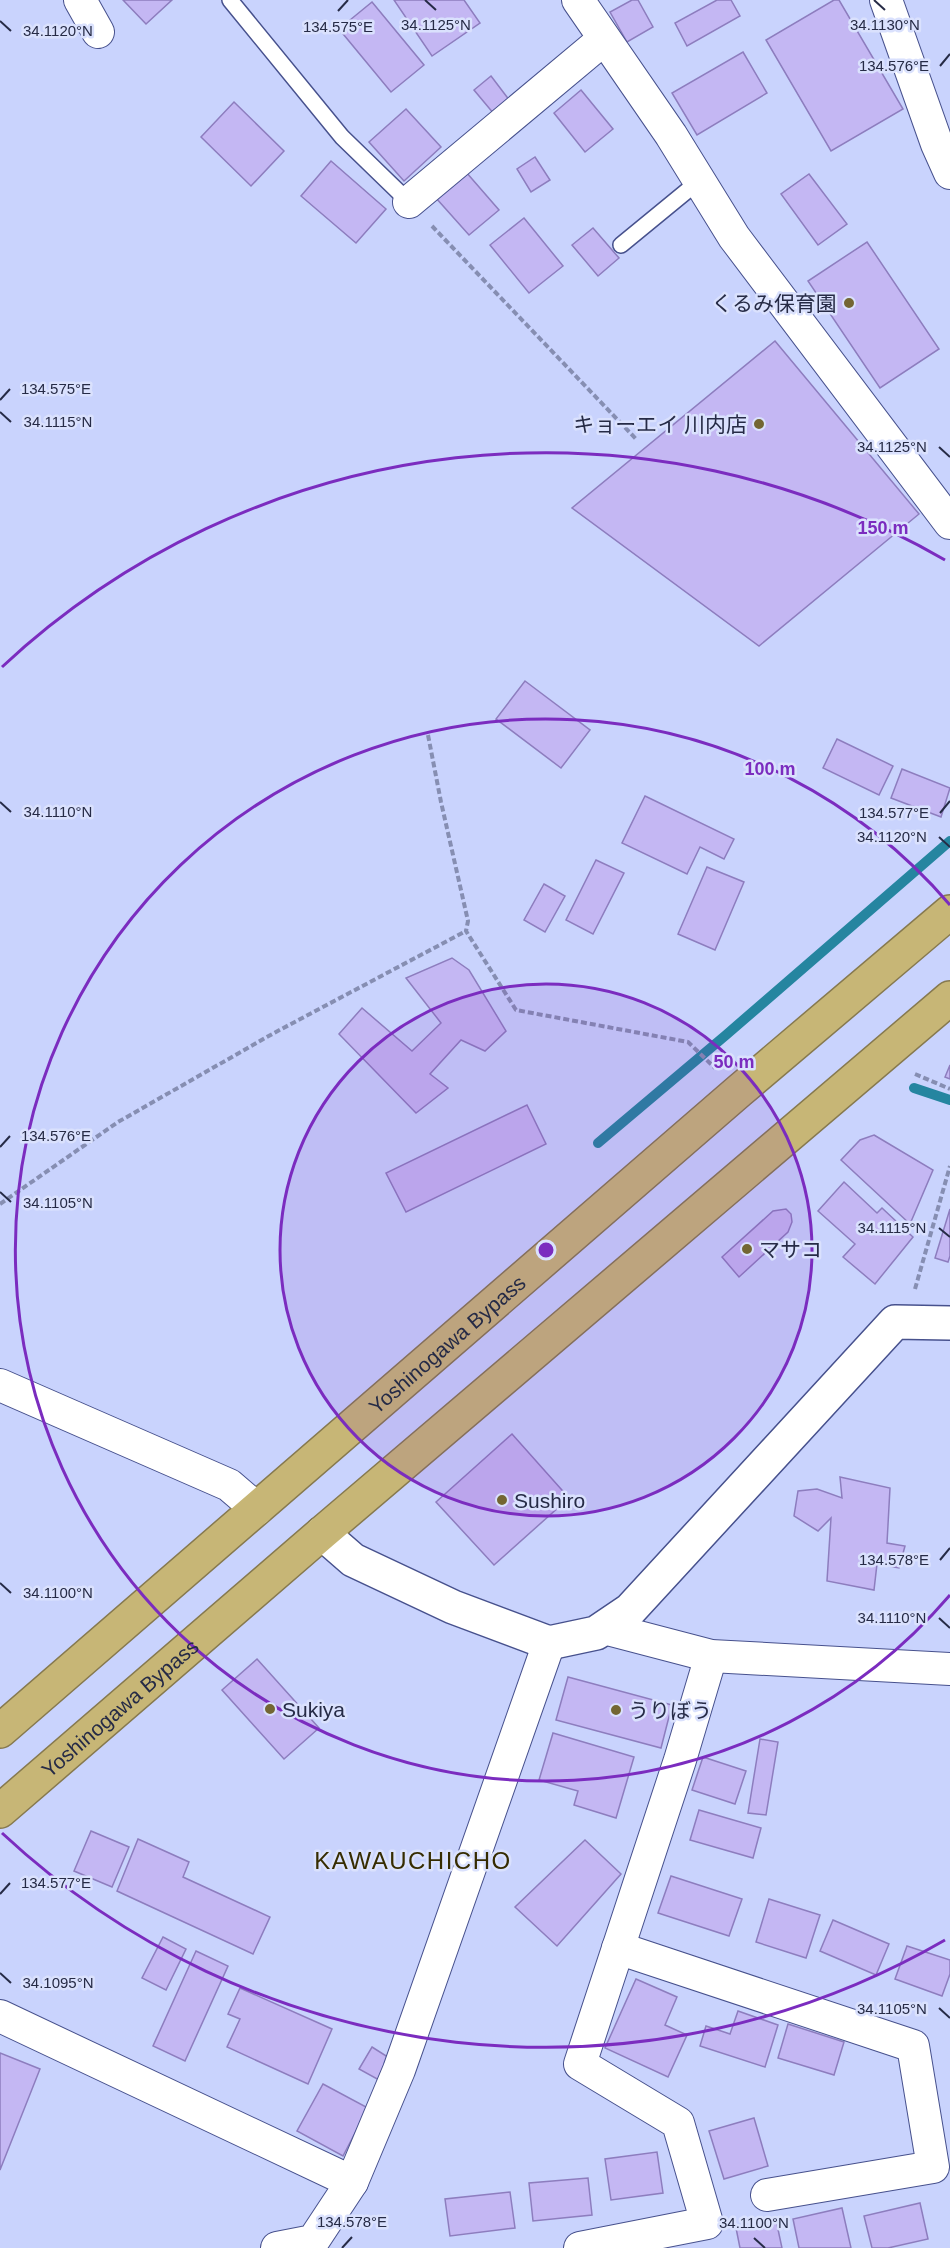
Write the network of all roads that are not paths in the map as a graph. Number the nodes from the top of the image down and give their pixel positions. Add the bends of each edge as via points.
1 (80, 0) edge
2 (230, 0) edge
3 (578, 0) edge
4 (886, 0) edge
5 (98, 32) dead end
6 (604, 39) junction
7 (950, 173) edge
8 (699, 181) junction
9 (409, 202) joint
10 (621, 245) dead end
11 (950, 523) edge
12 (950, 912) edge
13 (950, 998) edge
14 (950, 1323) edge
15 (0, 1385) edge
16 (257, 1509) junction
17 (322, 1533) junction
18 (604, 1628) junction
19 (549, 1643) junction
20 (711, 1656) junction
21 (950, 1669) edge
22 (0, 1731) edge
23 (0, 1811) edge
24 (618, 1948) junction
25 (0, 2016) edge
26 (352, 2182) junction
27 (767, 2195) dead end
28 (277, 2248) edge
29 (580, 2248) edge

1 - 5 street
2 - 9 lane via 342,137
3 - 6 street
4 - 7 street
6 - 8 street
6 - 9 street
8 - 10 lane
8 - 11 street via 734,237
12 - 16 highway, Yoshinogawa Bypass
13 - 17 highway, Yoshinogawa Bypass
14 - 18 street via 895,1322 630,1610
15 - 16 street via 229,1485
16 - 22 highway, Yoshinogawa Bypass
17 - 19 street via 353,1560 453,1607
17 - 23 highway, Yoshinogawa Bypass
18 - 19 street
18 - 20 street
19 - 26 street via 399,2070
20 - 21 street
20 - 24 street
24 - 27 street via 913,2046 933,2167
24 - 29 street via 580,2064 678,2122 707,2223
25 - 26 street
26 - 28 street via 313,2241

